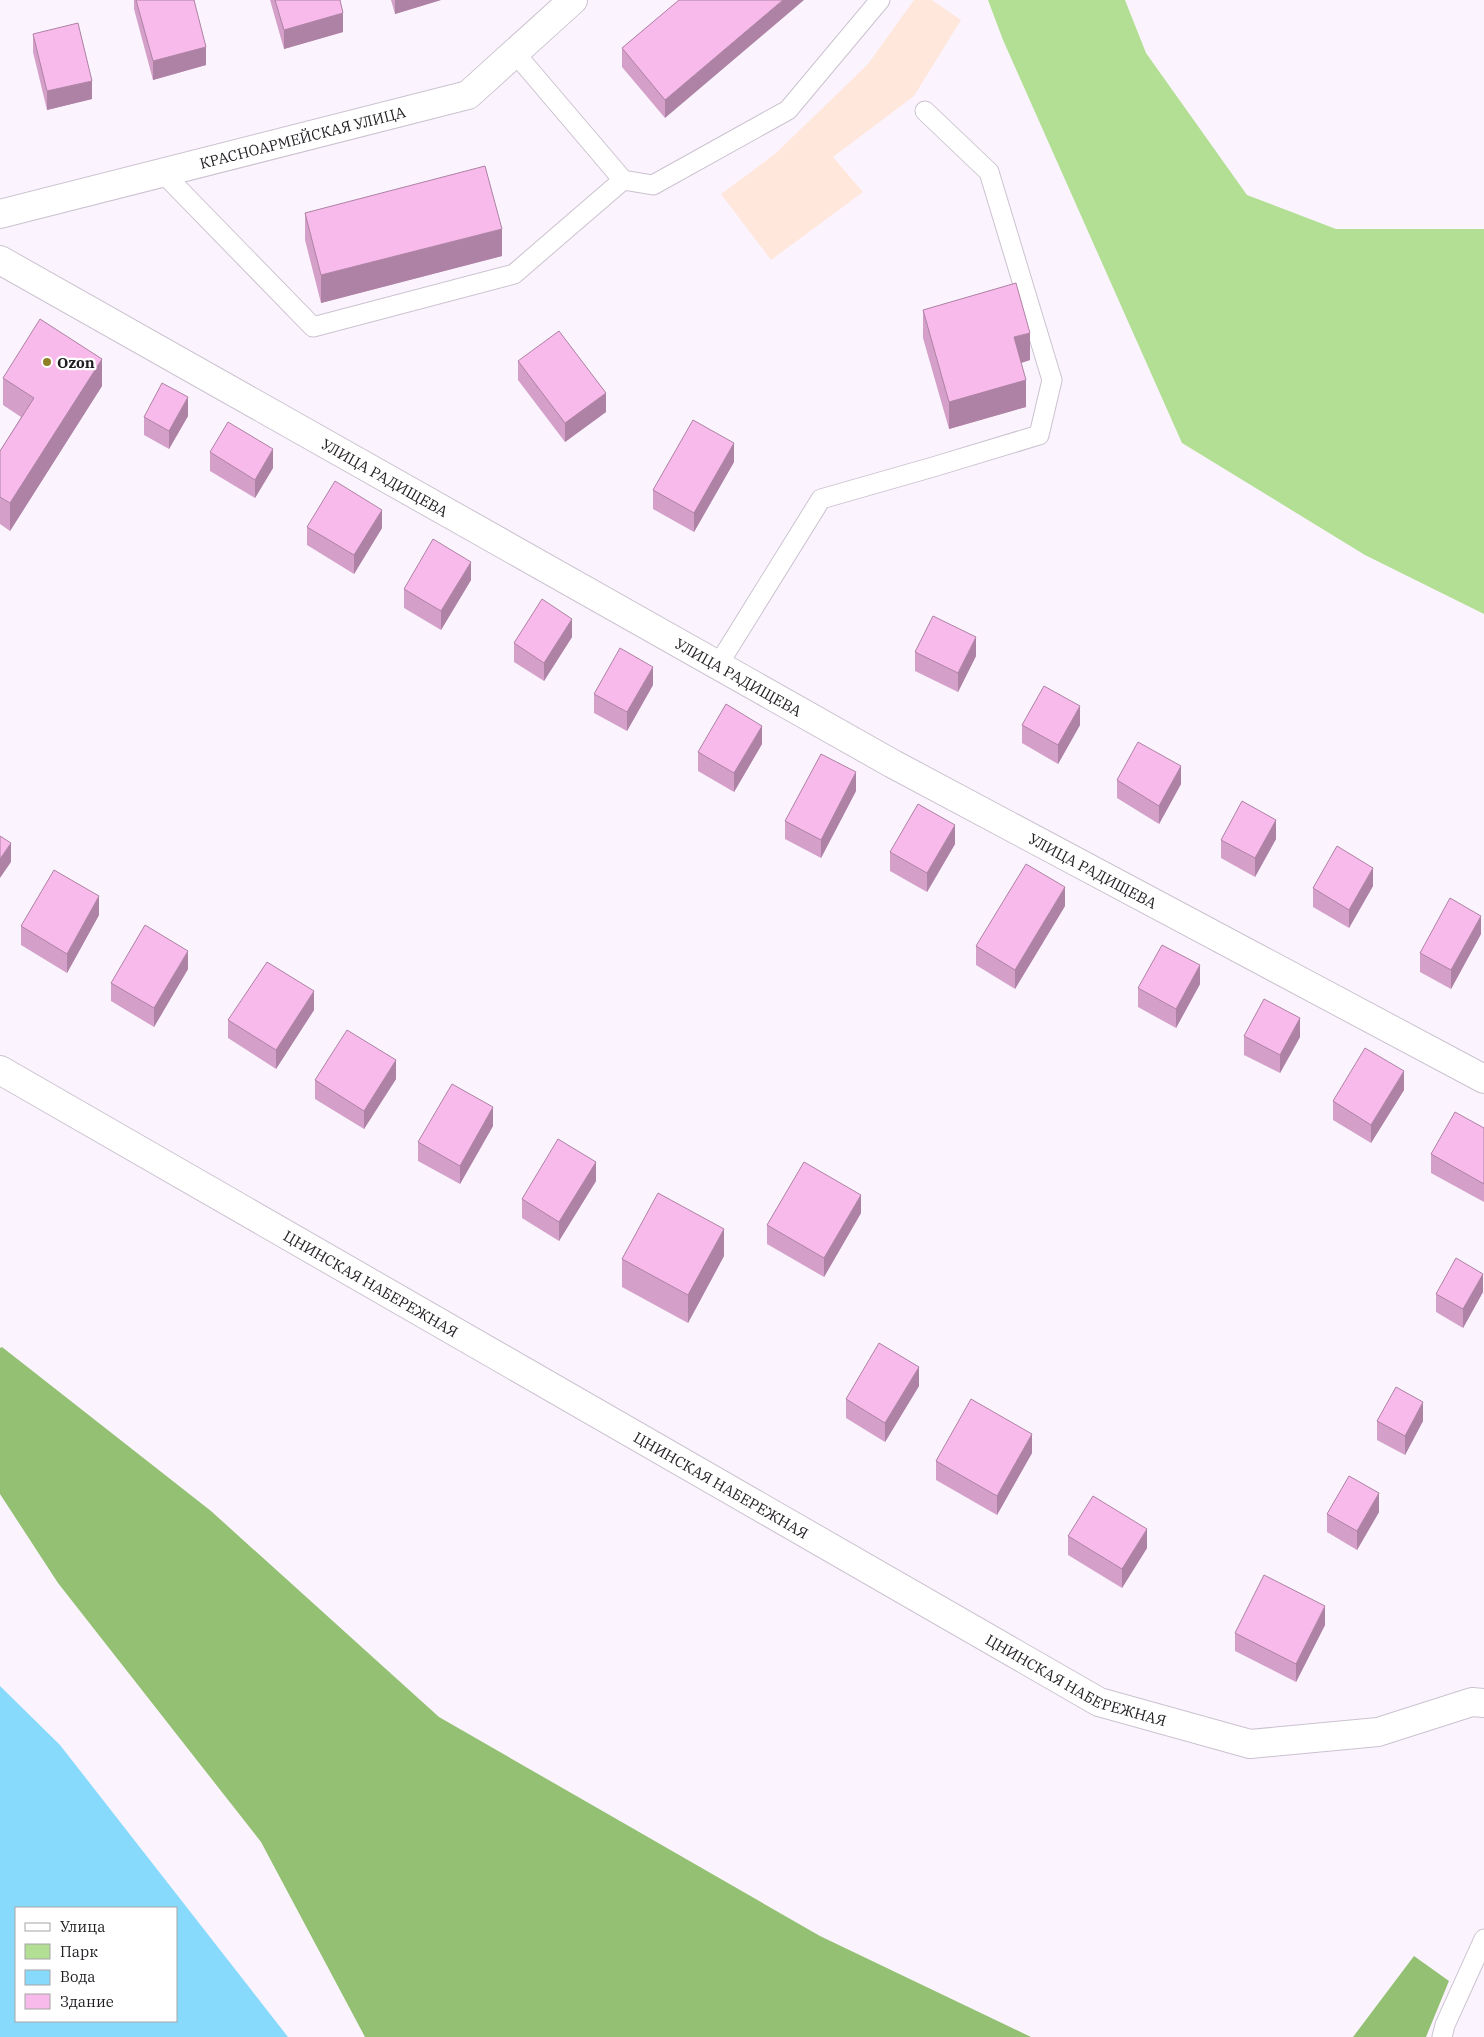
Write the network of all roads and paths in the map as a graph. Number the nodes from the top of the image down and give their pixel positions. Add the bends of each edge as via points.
1 (573, 0) edge
2 (880, 0) edge
3 (514, 53) junction
4 (925, 111) dead end
5 (163, 173) junction
6 (623, 180) junction
7 (0, 214) edge
8 (0, 260) edge
9 (718, 665) junction
10 (0, 1070) edge
11 (1484, 1079) edge
12 (1484, 1703) edge
13 (1484, 1940) edge
14 (1442, 2037) edge

1 - 3 street, КРАСНОАРМЕЙСКАЯ УЛИЦА
2 - 6 lane via 788,110 653,185
3 - 5 street, КРАСНОАРМЕЙСКАЯ УЛИЦА via 468,95
3 - 6 lane
4 - 9 lane via 989,172 1052,380 1038,435 821,499
5 - 6 lane via 312,327 514,274
5 - 7 street, КРАСНОАРМЕЙСКАЯ УЛИЦА
8 - 9 street, УЛИЦА РАДИЩЕВА
9 - 11 street, УЛИЦА РАДИЩЕВА via 893,764
10 - 12 street, ЦНИНСКАЯ НАБЕРЕЖНАЯ via 1099,1702 1250,1744 1378,1732 1472,1702
13 - 14 lane

